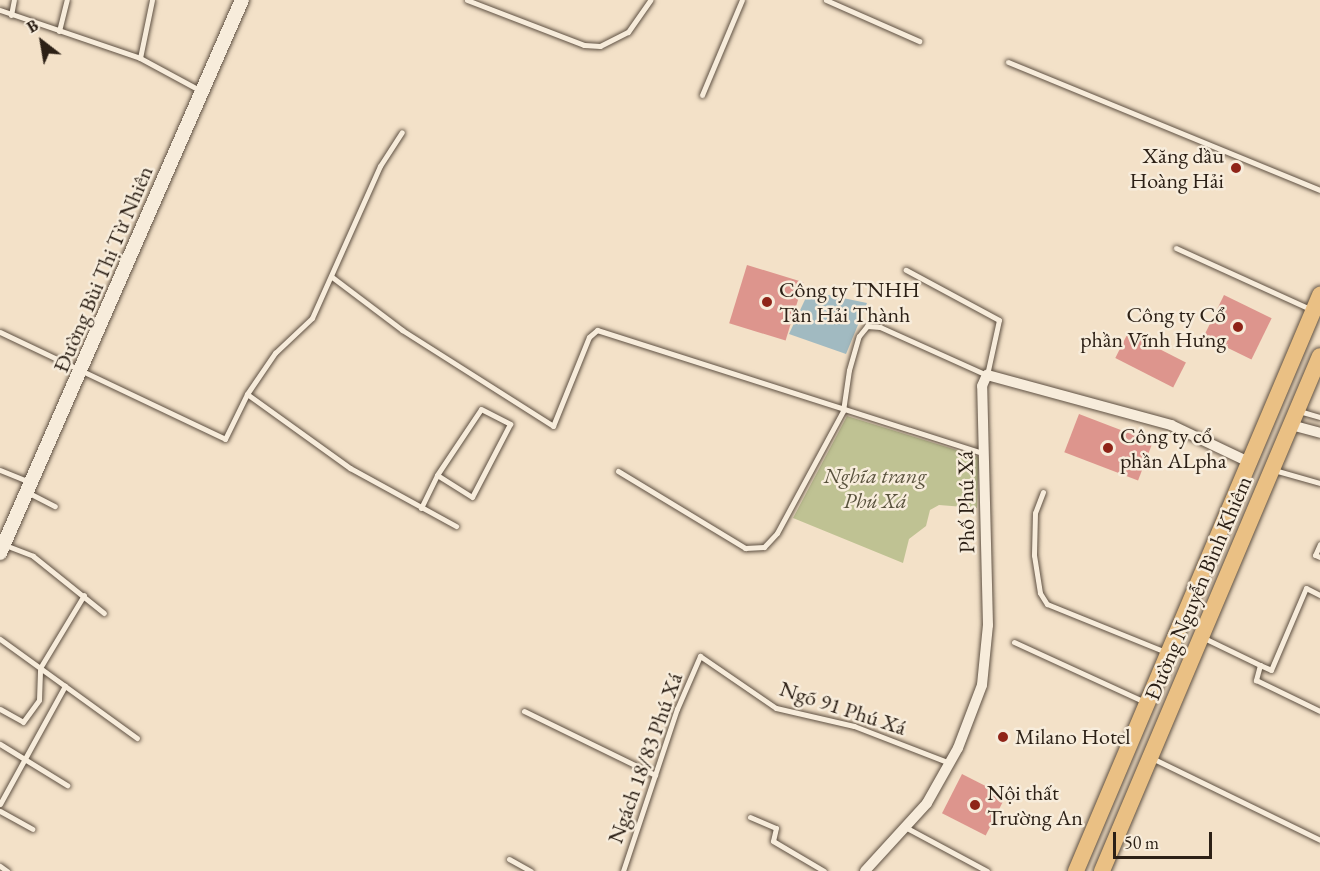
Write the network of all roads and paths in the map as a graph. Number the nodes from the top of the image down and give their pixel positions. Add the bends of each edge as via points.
1 (14, 0) edge
2 (67, 0) edge
3 (153, 0) edge
4 (242, 0) edge
5 (467, 0) edge
6 (650, 0) edge
7 (742, 0) edge
8 (826, 0) edge
9 (0, 10) edge
10 (11, 15) junction
11 (59, 31) junction
12 (919, 41) dead end
13 (140, 58) junction
14 (1008, 62) dead end
15 (202, 91) junction
16 (702, 94) dead end
17 (402, 132) dead end
18 (1320, 190) edge
19 (1176, 248) dead end
20 (906, 270) dead end
21 (332, 276) junction
22 (1317, 303) edge
23 (0, 332) edge
24 (1320, 356) edge
25 (82, 369) junction
26 (987, 375) junction
27 (247, 394) junction
28 (843, 411) junction
29 (1320, 417) edge
30 (1294, 418) junction
31 (1320, 433) edge
32 (984, 453) junction
33 (1251, 463) junction
34 (0, 470) edge
35 (1272, 470) junction
36 (618, 471) dead end
37 (437, 476) junction
38 (1320, 483) edge
39 (29, 488) junction
40 (1042, 492) dead end
41 (55, 506) dead end
42 (420, 508) junction
43 (456, 526) dead end
44 (1320, 544) edge
45 (1, 547) edge
46 (1320, 557) edge
47 (1320, 595) edge
48 (84, 596) junction
49 (104, 613) dead end
50 (1202, 638) junction
51 (0, 639) edge
52 (1014, 642) dead end
53 (1168, 653) junction
54 (700, 656) joint
55 (1260, 664) junction
56 (40, 668) junction
57 (65, 686) junction
58 (1147, 703) junction
59 (0, 709) edge
60 (524, 711) dead end
61 (1320, 711) edge
62 (137, 738) dead end
63 (0, 744) edge
64 (1151, 758) junction
65 (27, 760) junction
66 (950, 763) junction
67 (655, 775) junction
68 (67, 785) dead end
69 (0, 804) edge
70 (0, 811) edge
71 (750, 817) dead end
72 (905, 827) junction
73 (32, 829) dead end
74 (1320, 840) edge
75 (509, 859) dead end
76 (0, 866) edge
77 (7, 871) edge
78 (531, 871) edge
79 (623, 871) edge
80 (824, 871) edge
81 (865, 871) edge
82 (987, 871) edge
83 (1076, 871) edge
84 (1102, 871) edge

1 - 10 lane
2 - 11 lane
3 - 13 lane
4 - 15 street, Đường Bùi Thị Từ Nhiên
5 - 6 lane via 584,45 600,46 628,32
7 - 16 lane
8 - 12 lane
9 - 10 lane
10 - 11 lane
11 - 13 lane
13 - 15 lane
14 - 18 lane
15 - 25 street, Đường Bùi Thị Từ Nhiên
17 - 21 lane via 380,165
19 - 22 lane
20 - 26 lane via 999,320
21 - 27 lane via 312,318 275,353
21 - 28 lane via 402,330 553,426 589,337 597,330 788,389
22 - 33 highway
23 - 25 lane
24 - 30 highway, Đường Nguyễn Bình Khiêm
25 - 27 lane via 225,439
25 - 39 street, Đường Bùi Thị Từ Nhiên
26 - 28 lane via 880,327 867,326 859,336 849,370
26 - 32 street, Phố Phú Xá via 982,386
26 - 33 street via 1171,425
27 - 42 lane via 350,468
28 - 32 lane
28 - 36 lane via 777,533 764,547 754,550
29 - 30 lane
30 - 31 street
30 - 35 highway, Đường Nguyễn Bình Khiêm
32 - 66 street, Phố Phú Xá via 988,625 982,685
33 - 35 highway
33 - 53 highway
34 - 39 lane
35 - 38 lane
35 - 50 highway, Đường Nguyễn Bình Khiêm
37 - 37 lane via 481,409 510,424 472,497
37 - 42 lane
39 - 41 lane
39 - 45 street, Đường Bùi Thị Từ Nhiên
40 - 53 lane via 1035,513 1034,555 1040,593 1047,604
42 - 43 lane
44 - 46 lane via 1315,555
45 - 48 lane via 33,556
47 - 55 lane via 1306,588 1271,670
48 - 49 lane
48 - 56 lane
50 - 55 lane
50 - 64 highway, Đường Nguyễn Bình Khiêm
51 - 56 lane
52 - 58 lane
53 - 58 highway
54 - 66 lane, Ngõ 91 Phú Xá via 776,708 855,726
54 - 67 lane, Ngách 18/83 Phú Xá via 676,708
55 - 61 lane via 1256,680
56 - 57 lane
56 - 59 lane via 39,700 23,722
57 - 62 lane
57 - 65 lane
58 - 83 highway
60 - 67 lane
63 - 65 lane
64 - 74 lane
64 - 84 highway, Đường Nguyễn Bình Khiêm
65 - 68 lane
65 - 69 lane
66 - 72 street, Phố Phú Xá via 927,803
67 - 79 lane, Ngách 18/83 Phú Xá
70 - 73 lane
71 - 80 lane via 776,828 773,841
72 - 81 street, Phố Phú Xá
72 - 82 lane
75 - 78 lane
76 - 77 lane

